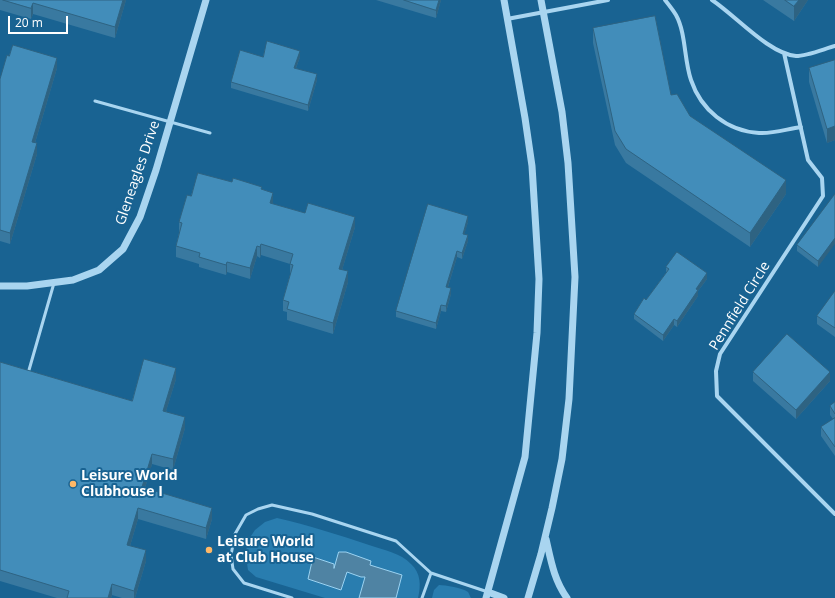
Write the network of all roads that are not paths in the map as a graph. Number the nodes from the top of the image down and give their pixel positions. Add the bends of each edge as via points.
1 (206, 0) edge
2 (504, 0) edge
3 (541, 0) edge
4 (608, 0) edge
5 (665, 0) edge
6 (712, 0) edge
7 (543, 12) junction
8 (507, 19) junction
9 (835, 46) edge
10 (784, 53) junction
11 (95, 101) dead end
12 (170, 122) junction
13 (801, 127) junction
14 (210, 133) dead end
15 (54, 283) junction
16 (0, 286) edge
17 (29, 370) edge
18 (835, 514) edge
19 (545, 537) junction
20 (431, 572) junction
21 (487, 595) edge
22 (292, 598) edge
23 (422, 598) edge
24 (504, 598) edge
25 (528, 598) edge
26 (567, 598) edge

1 - 12 street, Gleneagles Drive
2 - 8 street
3 - 7 street
4 - 7 street
5 - 13 street via 676,16 691,80 703,104 720,120 739,130 760,133
6 - 10 street via 771,46
7 - 8 street
7 - 19 street via 568,163 575,277 569,399 562,459
8 - 21 street via 532,166 539,279 537,333 525,457
9 - 10 street via 797,56
10 - 13 street, Pennfield Circle
11 - 12 lane
12 - 14 lane
12 - 15 street, Gleneagles Drive via 140,217 123,249 99,270 73,280
13 - 18 street, Pennfield Circle via 808,160 822,178 823,196 720,354 717,396
15 - 16 street, Gleneagles Drive
15 - 17 lane
19 - 25 street
19 - 26 street via 555,576
20 - 21 lane
20 - 22 lane via 396,540 312,514 272,505 258,509 246,515 235,534 231,555 233,569 244,583
20 - 23 lane
21 - 24 street

